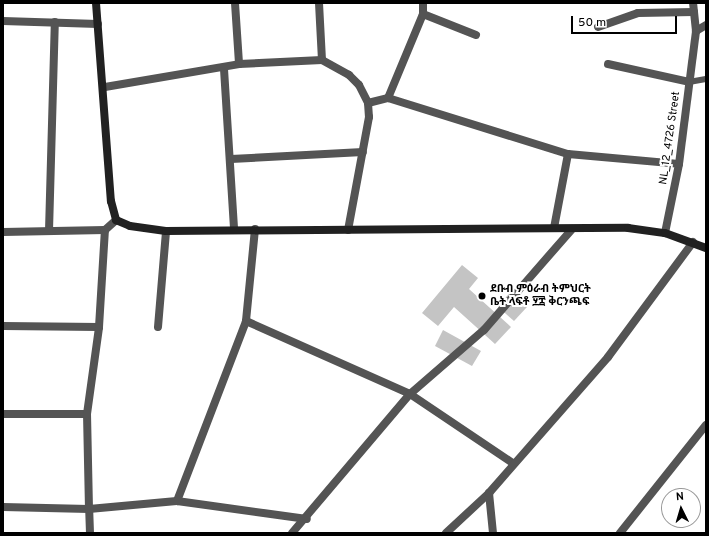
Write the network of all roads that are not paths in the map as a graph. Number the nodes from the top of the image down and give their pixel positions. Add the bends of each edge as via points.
1 (96, 3) edge
2 (235, 3) edge
3 (319, 3) edge
4 (423, 3) edge
5 (693, 3) edge
6 (694, 12) junction
7 (423, 14) junction
8 (3, 20) edge
9 (55, 22) junction
10 (98, 24) junction
11 (706, 25) edge
12 (598, 28) dead end
13 (696, 31) junction
14 (476, 35) dead end
15 (322, 60) junction
16 (238, 64) junction
17 (608, 64) dead end
18 (224, 69) junction
19 (706, 79) edge
20 (689, 82) junction
21 (105, 87) junction
22 (388, 98) junction
23 (368, 103) junction
24 (363, 152) junction
25 (568, 154) junction
26 (231, 159) junction
27 (679, 164) junction
28 (116, 220) junction
29 (554, 228) junction
30 (234, 229) junction
31 (255, 229) junction
32 (572, 229) junction
33 (105, 230) junction
34 (348, 230) junction
35 (49, 231) junction
36 (166, 231) junction
37 (3, 232) edge
38 (665, 233) junction
39 (693, 242) junction
40 (706, 248) edge
41 (246, 321) junction
42 (3, 326) edge
43 (158, 326) dead end
44 (99, 328) junction
45 (410, 394) junction
46 (3, 414) edge
47 (87, 414) junction
48 (706, 425) edge
49 (514, 464) junction
50 (489, 493) junction
51 (177, 501) junction
52 (3, 507) edge
53 (90, 509) junction
54 (307, 519) junction
55 (90, 533) edge
56 (292, 533) edge
57 (446, 533) edge
58 (493, 533) edge
59 (620, 533) edge

1 - 10 street
2 - 16 street
3 - 15 street
4 - 7 street
5 - 6 street, NL_12_4726 Street
6 - 12 street via 638,13
6 - 13 street, NL_12_4726 Street
7 - 14 street
7 - 22 street
8 - 9 street
9 - 10 street
9 - 35 street
10 - 21 street
11 - 13 street
13 - 20 street, NL_12_4726 Street
15 - 16 street
15 - 23 street via 360,85
16 - 18 street
17 - 20 street
18 - 21 street
18 - 26 street
19 - 20 lane
20 - 27 street, NL_12_4726 Street
21 - 28 street via 111,201
22 - 23 street
22 - 25 street
23 - 24 street
24 - 26 street
24 - 34 street
25 - 27 street
25 - 29 street
26 - 30 street
27 - 38 street, NL_12_4726 Street
28 - 33 street
28 - 36 street via 130,226
29 - 32 street
29 - 34 street
30 - 31 street
30 - 36 street
31 - 34 street
31 - 41 street
32 - 38 street via 628,228
32 - 45 street via 484,330
33 - 35 street
33 - 44 street
35 - 37 street
36 - 43 street
38 - 39 street
39 - 40 street
39 - 49 street via 608,357
41 - 45 street
41 - 51 street
42 - 44 street
44 - 47 street
45 - 49 street
45 - 54 street
46 - 47 street
47 - 53 street
48 - 59 street
49 - 50 street
50 - 57 street
50 - 58 street
51 - 53 street
51 - 54 street
52 - 53 street
53 - 55 street
54 - 56 street

